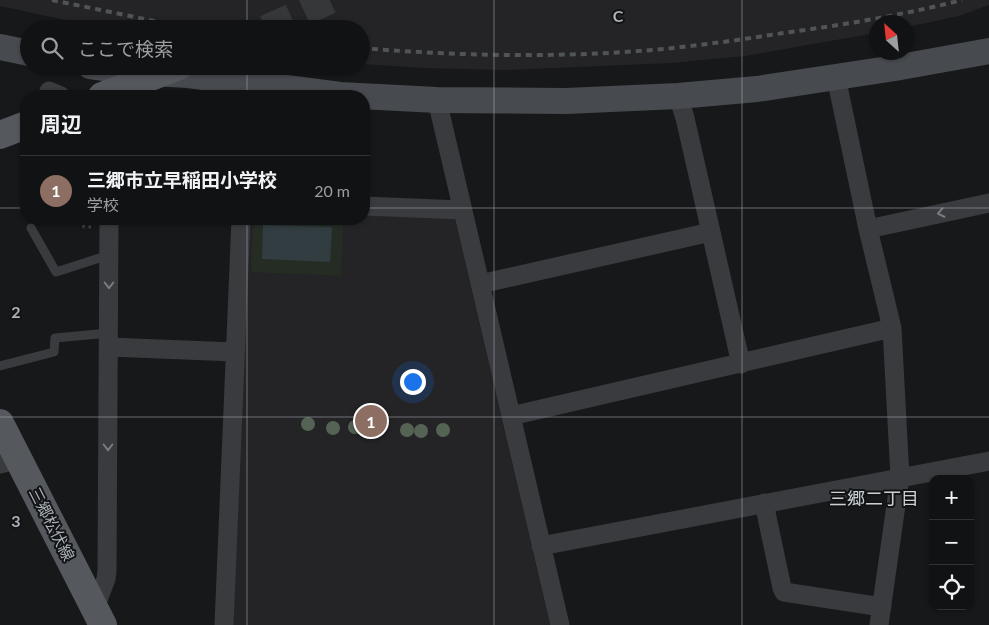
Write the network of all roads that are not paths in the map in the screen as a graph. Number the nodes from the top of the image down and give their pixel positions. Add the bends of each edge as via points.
1 (0, 47) edge
2 (20, 51) edge
3 (989, 51) edge
4 (157, 75) edge
5 (164, 75) edge
6 (191, 75) edge
7 (836, 77) junction
8 (118, 90) edge
9 (148, 90) edge
10 (302, 90) edge
11 (678, 96) junction
12 (370, 97) edge
13 (437, 100) junction
14 (20, 127) edge
15 (0, 135) edge
16 (989, 202) edge
17 (370, 206) edge
18 (462, 210) junction
19 (109, 225) edge
20 (241, 225) edge
21 (31, 228) dead end
22 (868, 229) junction
23 (711, 232) junction
24 (109, 255) junction
25 (480, 284) junction
26 (892, 328) junction
27 (109, 340) junction
28 (235, 352) junction
29 (741, 364) junction
30 (0, 366) edge
31 (511, 416) junction
32 (0, 423) edge
33 (989, 461) edge
34 (10, 462) edge
35 (900, 477) junction
36 (764, 503) junction
37 (542, 546) junction
38 (880, 616) edge
39 (99, 617) edge
40 (224, 625) edge
41 (560, 625) edge

1 - 2 street
3 - 7 street
4 - 8 main road
5 - 9 street
6 - 10 street
7 - 11 street
7 - 22 street
11 - 13 street via 566,101
11 - 23 street
12 - 13 street
13 - 18 street
14 - 15 main road
16 -> 22 street
17 - 18 street
18 - 25 street
19 - 24 street
20 - 28 street
21 - 24 lane via 56,272
22 - 26 street
23 - 25 street
23 - 29 street
24 -> 27 street
25 - 31 street
26 - 29 street
26 - 35 street
27 - 28 street
27 - 30 lane via 55,338 54,352
27 -> 39 street via 107,571
28 - 40 street
29 - 31 street
31 - 37 street
32 - 34 main road, 三郷松伏線
33 - 35 street
34 - 39 main road, 三郷松伏線
35 - 36 street
35 - 38 street
36 - 37 street
36 - 38 street via 784,592
37 - 41 street

